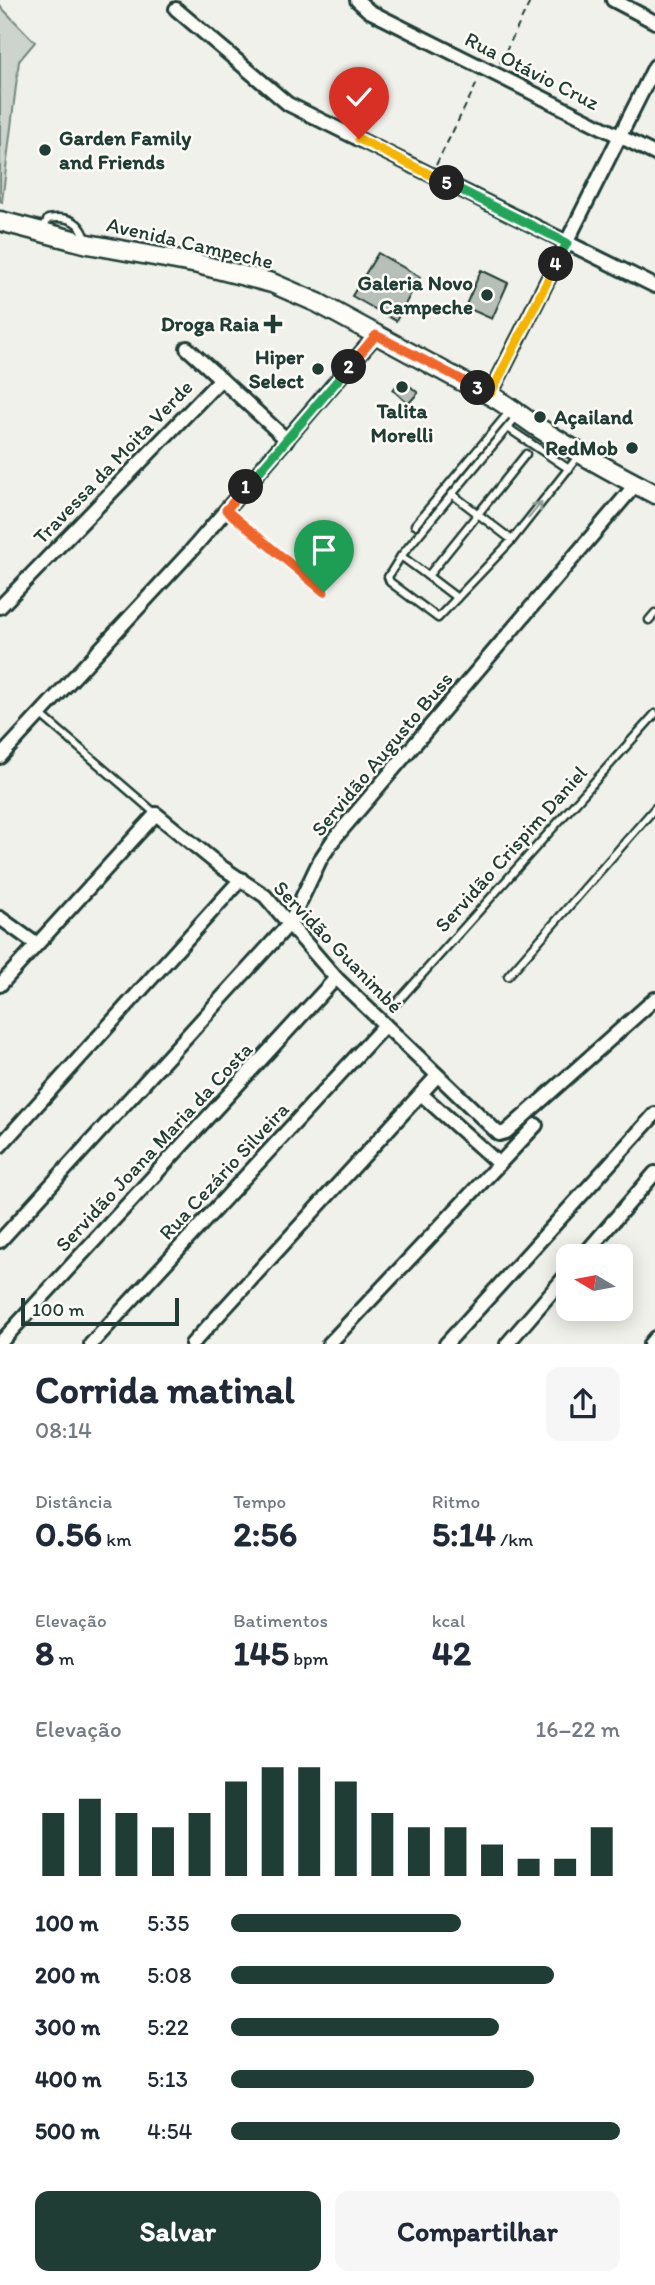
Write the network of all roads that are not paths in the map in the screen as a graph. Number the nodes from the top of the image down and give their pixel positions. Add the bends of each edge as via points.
1 (357, 0) edge
2 (613, 0) edge
3 (176, 9) dead end
4 (655, 22) edge
5 (655, 66) edge
6 (620, 136) junction
7 (655, 154) edge
8 (0, 221) edge
9 (567, 243) junction
10 (655, 286) edge
11 (376, 335) junction
12 (187, 348) dead end
13 (220, 379) junction
14 (491, 393) junction
15 (512, 418) junction
16 (287, 440) junction
17 (552, 447) junction
18 (580, 453) junction
19 (526, 454) dead end
20 (569, 469) junction
21 (636, 484) junction
22 (452, 494) junction
23 (655, 494) edge
24 (226, 510) junction
25 (478, 514) junction
26 (415, 525) dead end
27 (512, 540) junction
28 (401, 556) junction
29 (428, 576) junction
30 (324, 592) dead end
31 (457, 598) junction
32 (0, 607) edge
33 (655, 613) edge
34 (649, 620) dead end
35 (40, 714) junction
36 (655, 714) edge
37 (0, 757) edge
38 (655, 808) edge
39 (156, 814) junction
40 (241, 879) junction
41 (0, 918) edge
42 (290, 923) junction
43 (36, 944) junction
44 (508, 976) dead end
45 (336, 978) junction
46 (0, 985) edge
47 (655, 999) edge
48 (393, 1007) dead end
49 (385, 1025) junction
50 (438, 1076) junction
51 (421, 1094) junction
52 (655, 1114) edge
53 (536, 1125) dead end
54 (0, 1146) edge
55 (499, 1164) junction
56 (655, 1173) edge
57 (0, 1241) edge
58 (593, 1244) edge
59 (556, 1287) edge
60 (655, 1338) edge
61 (0, 1343) edge
62 (91, 1343) edge
63 (192, 1343) edge
64 (329, 1343) edge
65 (446, 1343) edge
66 (507, 1343) edge
67 (650, 1343) edge

1 - 6 street, Rua Otávio Cruz via 369,11
2 - 4 street
3 - 9 street via 288,104
5 - 6 street
6 - 7 street, Rua Otávio Cruz
6 - 9 street
8 - 11 main road, Avenida Campeche via 257,278 318,303
9 - 10 street
9 - 14 street
11 - 14 main road, Avenida Campeche
11 - 16 street
12 - 13 street
13 - 16 street, Travessa da Moita Verde
13 - 32 street, Travessa da Moita Verde
14 - 15 main road, Avenida Campeche
15 - 17 main road, Avenida Campeche
15 - 22 lane
15 - 26 lane
16 - 24 street
17 - 18 main road, Avenida Campeche
17 - 20 lane
18 - 20 lane
18 - 21 main road, Avenida Campeche
19 - 25 lane
27 -> 20 lane
21 - 23 main road, Avenida Campeche
21 - 42 street, Servidão Augusto Buss via 334,839
22 - 25 lane
22 - 28 lane
24 - 30 lane
24 - 35 street
25 - 27 lane
25 - 29 lane
27 - 31 lane
28 - 29 lane
28 - 31 lane via 388,577 399,589 438,618
29 - 31 lane
33 - 34 lane
35 - 37 street
35 - 39 lane
36 - 48 lane, Servidão Crispim Daniel
38 - 44 lane
39 - 40 street, Servidão Guanimbé
39 - 43 street
40 - 42 street, Servidão Guanimbé
40 - 54 street
41 - 43 street
42 - 45 street, Servidão Guanimbé
42 - 57 street, Servidão Augusto Buss
43 - 46 street
45 - 49 street, Servidão Guanimbé
45 - 61 street, Servidão Joana Maria da Costa
47 - 50 street, Servidão Guanimbé via 502,1134
49 - 50 street, Servidão Guanimbé
49 - 62 street, Rua Cezário Silveira
50 - 51 street
51 - 55 street
51 - 63 street
52 - 65 street
53 - 55 street
55 - 64 street
56 - 58 street
59 - 66 street
60 - 67 street

